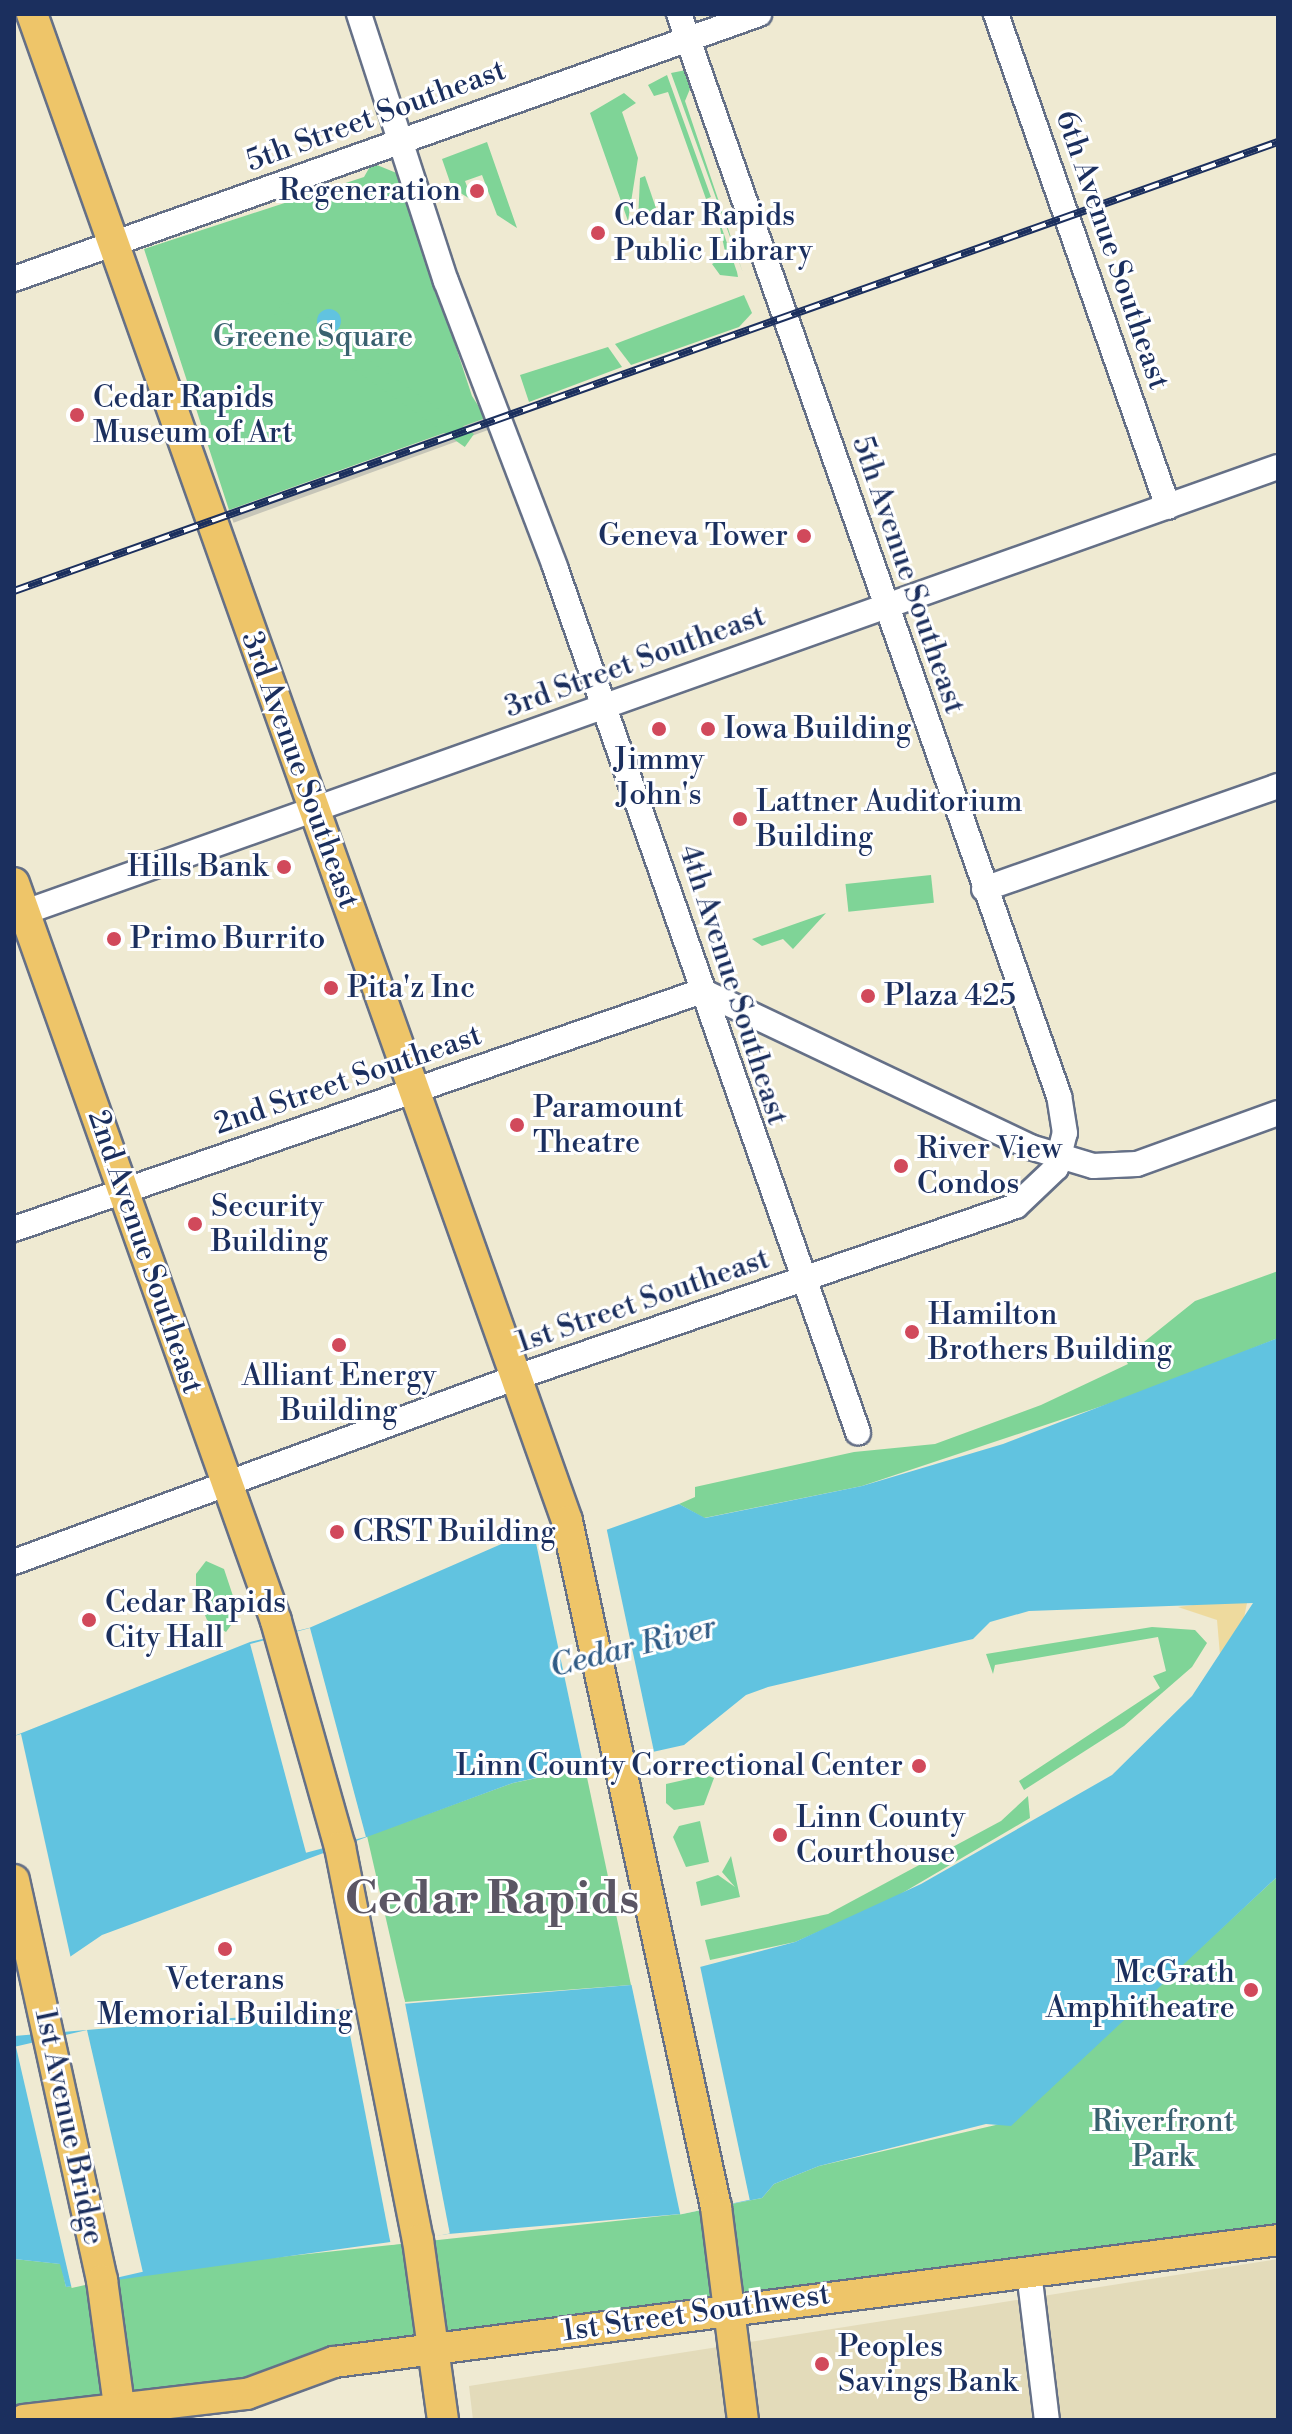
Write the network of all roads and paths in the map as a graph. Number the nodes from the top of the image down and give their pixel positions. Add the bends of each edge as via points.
1 (32, 14) edge
2 (359, 14) edge
3 (679, 14) edge
4 (759, 14) edge
5 (996, 14) edge
6 (689, 39) junction
7 (403, 140) junction
8 (113, 243) junction
9 (14, 279) edge
10 (1278, 467) edge
11 (1168, 507) junction
12 (883, 607) junction
13 (605, 708) junction
14 (1276, 793) edge
15 (314, 808) junction
16 (14, 883) edge
17 (984, 889) junction
18 (19, 914) edge
19 (702, 991) junction
20 (415, 1092) junction
21 (1278, 1113) edge
22 (1060, 1158) junction
23 (124, 1191) junction
24 (14, 1229) edge
25 (804, 1280) junction
26 (517, 1377) junction
27 (858, 1432) dead end
28 (227, 1483) junction
29 (14, 1562) edge
30 (14, 1880) edge
31 (1278, 2240) edge
32 (1029, 2272) junction
33 (729, 2309) junction
34 (433, 2349) junction
35 (121, 2415) edge
36 (24, 2420) edge
37 (443, 2420) edge
38 (743, 2420) edge
39 (1047, 2420) edge

1 - 8 main road, 3rd Avenue Southeast
2 - 7 street, 4th Avenue Southeast
3 - 6 street, 5th Avenue Southeast
4 - 6 street, 5th Street Southeast
5 - 11 street, 6th Avenue Southeast
6 - 7 street, 5th Street Southeast
6 - 12 street, 5th Avenue Southeast
7 - 8 street, 5th Street Southeast
7 - 13 street, 4th Avenue Southeast via 437,234 454,303
8 - 9 street, 5th Street Southeast
8 - 15 main road, 3rd Avenue Southeast
10 - 11 street, 3rd Street Southeast
11 - 12 street, 3rd Street Southeast
12 - 13 street, 3rd Street Southeast
12 - 17 street, 5th Avenue Southeast
13 - 15 street, 3rd Street Southeast
13 - 19 street, 4th Avenue Southeast
14 - 17 street
15 - 18 street, 3rd Street Southeast
15 - 20 main road, 3rd Avenue Southeast
16 - 18 main road, 2nd Avenue Southeast
17 - 22 street, 5th Avenue Southeast via 1063,1110
18 - 23 main road, 2nd Avenue Southeast
19 - 20 street, 2nd Street Southeast
19 - 22 street
19 - 25 street, 4th Avenue Southeast
20 - 23 street, 2nd Street Southeast
20 - 26 main road, 3rd Avenue Southeast
21 - 22 street via 1128,1166
22 - 25 street, 1st Street Southeast via 1042,1188 1016,1206
23 - 24 street, 2nd Street Southeast
23 - 28 main road, 2nd Avenue Southeast
25 - 26 street, 1st Street Southeast
25 - 27 street, 4th Avenue Southeast
26 - 28 street, 1st Street Southeast
26 - 33 main road, 3rd Avenue Southeast via 568,1526 716,2207
28 - 29 street, 1st Street Southeast
28 - 34 main road, 2nd Avenue Southeast via 278,1628 340,1847 372,1989
30 - 35 main road, 1st Avenue Bridge via 102,2280
31 - 32 main road, 1st Street Southwest
32 - 33 main road, 1st Street Southwest
32 - 39 street
33 - 34 main road, 1st Street Southwest
33 - 38 main road, 3rd Avenue Southeast
34 - 35 main road, 1st Street Southwest via 334,2362 247,2394
34 - 37 main road, 2nd Avenue Southeast
35 - 36 main road, 1st Street Southwest

